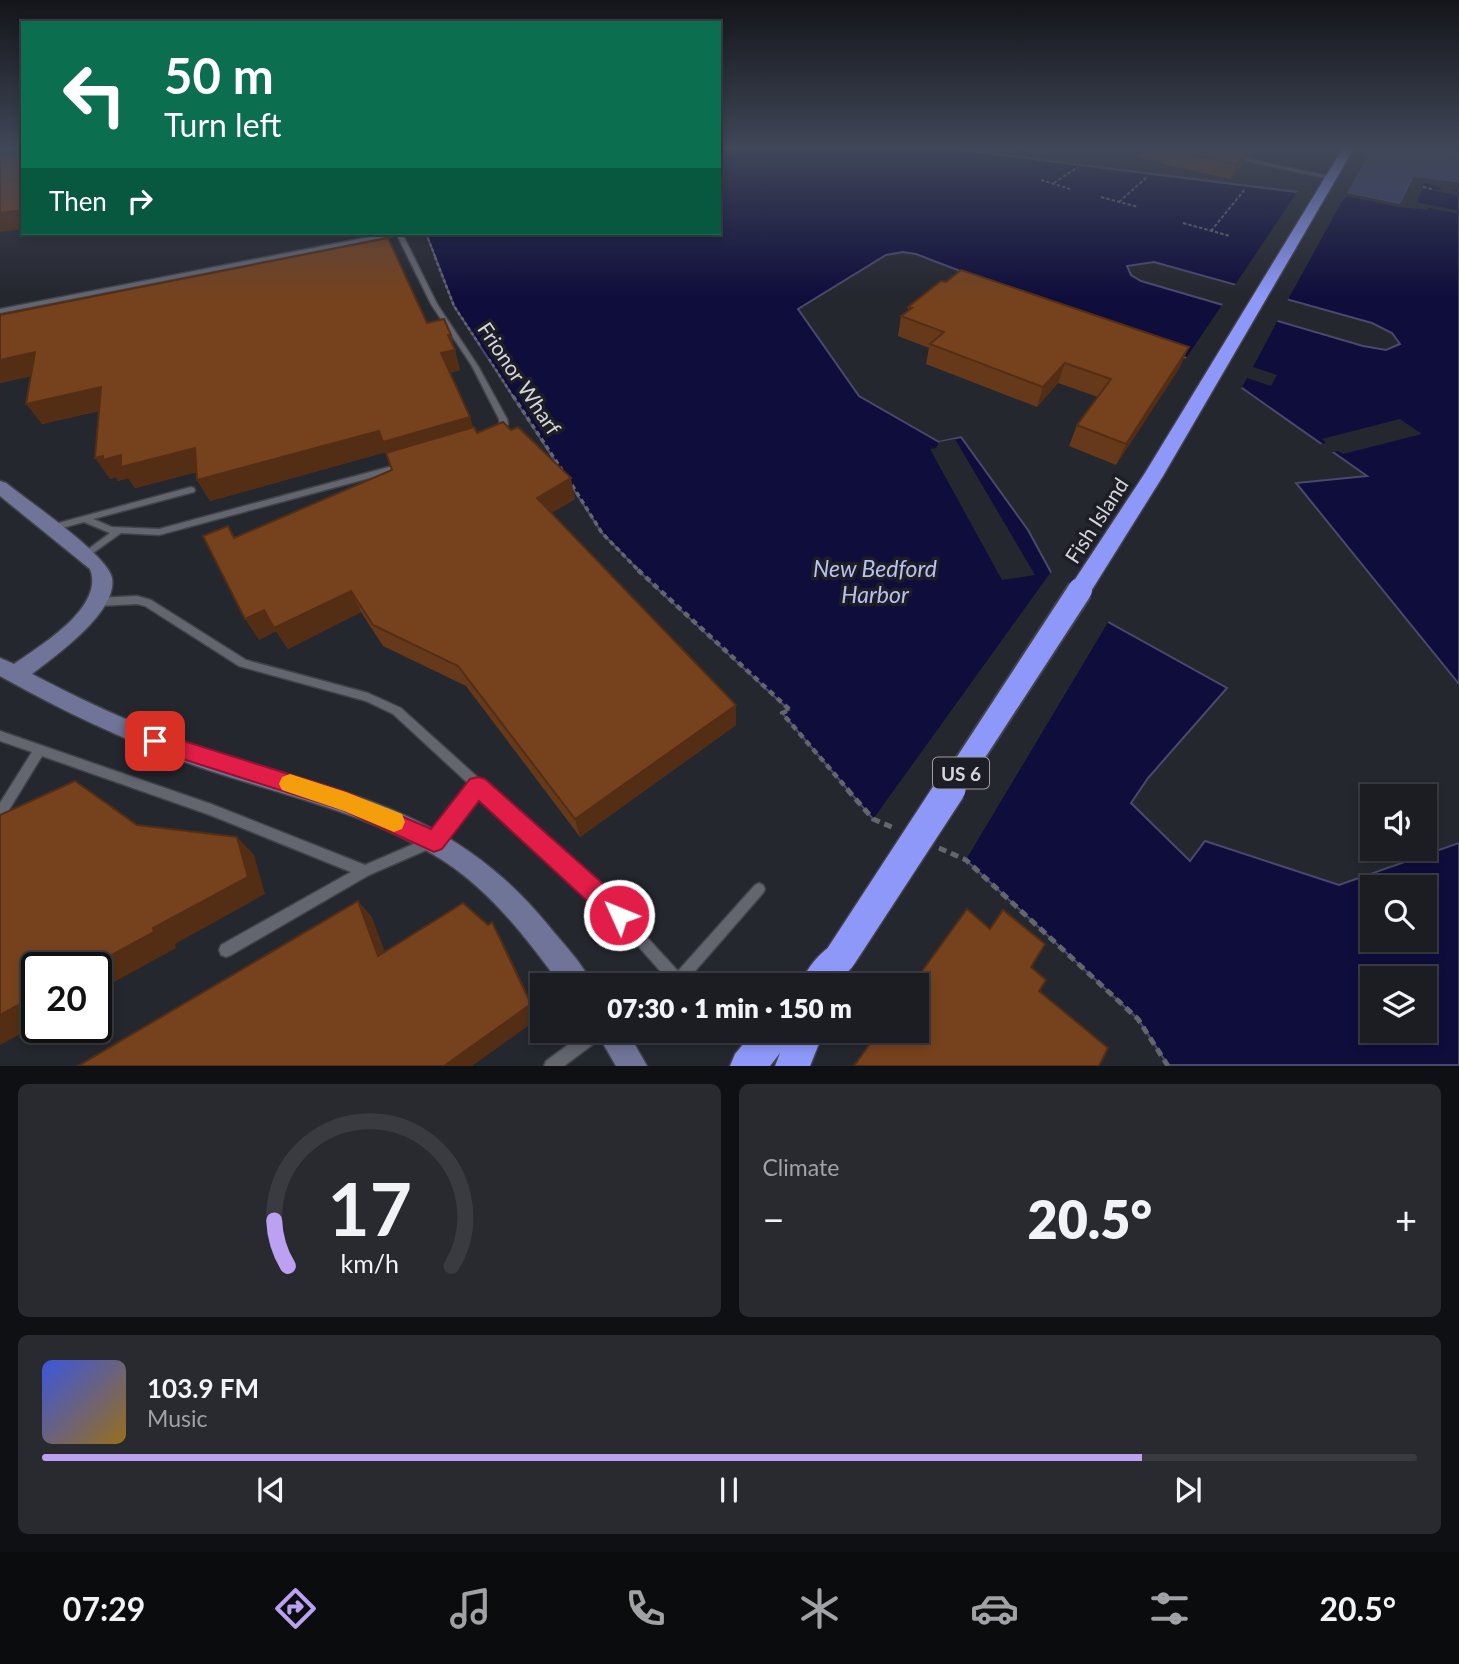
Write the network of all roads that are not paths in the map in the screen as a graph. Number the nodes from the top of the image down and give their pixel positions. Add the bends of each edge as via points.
1 (1320, 198) edge
2 (388, 235) edge
3 (399, 235) edge
4 (0, 311) edge
5 (491, 438) edge
6 (414, 463) edge
7 (0, 486) edge
8 (191, 490) dead end
9 (84, 519) junction
10 (51, 528) junction
11 (118, 531) junction
12 (86, 555) junction
13 (97, 602) junction
14 (8, 670) edge
15 (0, 736) edge
16 (40, 750) junction
17 (478, 786) junction
18 (0, 814) edge
19 (434, 842) junction
20 (365, 871) junction
21 (759, 889) dead end
22 (226, 950) dead end
23 (841, 956) junction
24 (569, 973) edge
25 (667, 973) edge
26 (685, 973) edge
27 (826, 973) edge
28 (833, 973) edge
29 (614, 1043) edge
30 (766, 1043) edge
31 (802, 1043) edge
32 (551, 1066) edge
33 (747, 1066) edge
34 (792, 1066) edge

1 - 23 highway, Fish Island / US 6, bridge via 1153,476
2 - 4 lane
3 - 5 lane via 503,419 502,428
6 - 11 lane via 164,531
7 - 10 street
8 - 9 lane
9 - 10 lane
9 - 11 lane
10 - 12 street
11 - 12 lane
12 - 13 street via 104,575
13 - 14 street via 70,631
13 - 17 lane via 144,601 243,663 387,705
14 - 19 street via 130,732 346,802
15 - 16 lane
16 - 18 lane
16 - 20 lane
17 - 19 lane
17 - 25 lane via 605,900
19 - 20 lane
19 - 24 street via 501,893
20 - 22 lane
21 - 26 lane
23 - 27 highway, US 6
23 - 28 highway, US 6
29 - 32 lane
30 - 33 highway
31 - 34 highway

